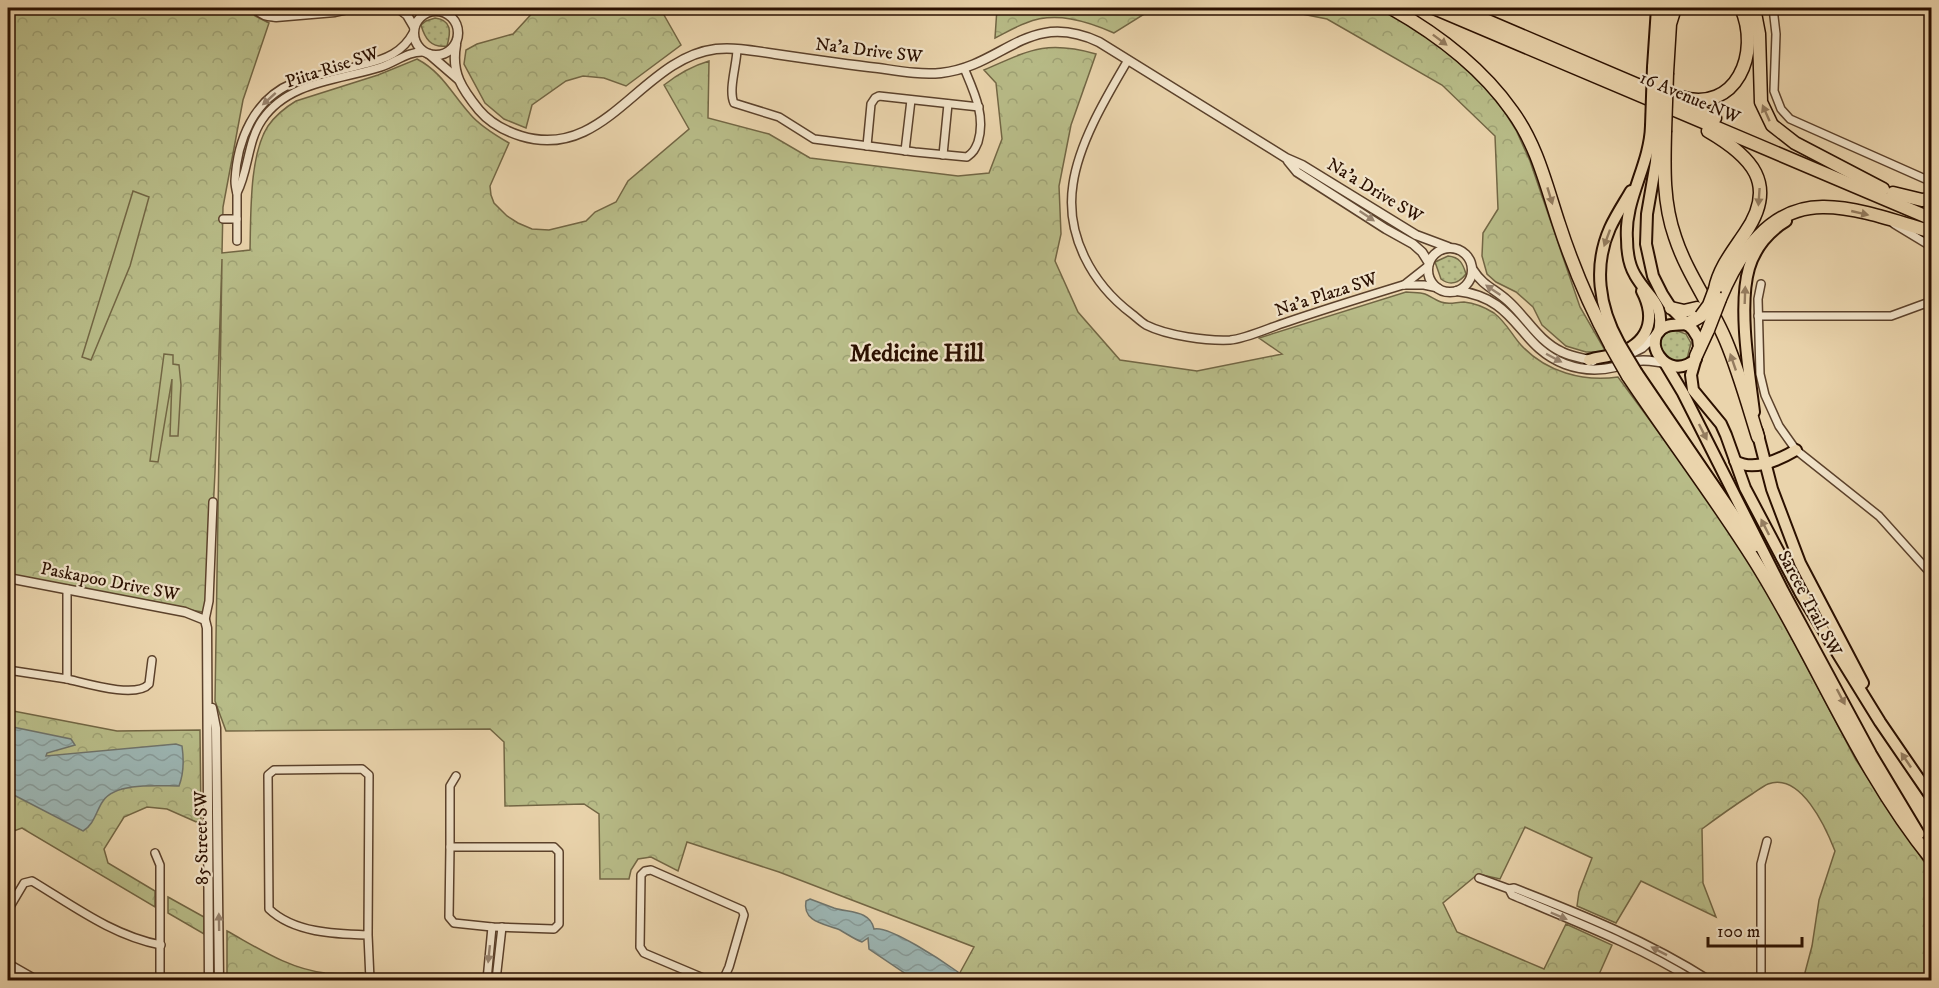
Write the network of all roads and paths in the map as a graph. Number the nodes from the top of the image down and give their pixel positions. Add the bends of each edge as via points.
1 (255, 8) edge
2 (290, 8) edge
3 (353, 8) edge
4 (398, 8) edge
5 (1391, 8) edge
6 (1434, 8) edge
7 (1457, 8) edge
8 (1658, 8) edge
9 (1665, 8) edge
10 (1675, 8) edge
11 (1741, 8) edge
12 (1754, 8) edge
13 (1773, 8) edge
14 (434, 9) edge
15 (276, 17) junction
16 (414, 30) junction
17 (456, 45) junction
18 (737, 49) junction
19 (426, 53) junction
20 (1128, 60) junction
21 (964, 68) junction
22 (1660, 70) junction
23 (458, 79) junction
24 (1643, 92) junction
25 (911, 100) junction
26 (948, 104) junction
27 (978, 107) junction
28 (1658, 129) junction
29 (867, 146) junction
30 (904, 151) junction
31 (943, 154) junction
32 (1286, 158) junction
33 (1643, 167) junction
34 (1932, 182) edge
35 (1888, 191) junction
36 (237, 193) junction
37 (1932, 199) edge
38 (1823, 207) junction
39 (1932, 210) edge
40 (1884, 218) junction
41 (223, 219) dead end
42 (237, 219) junction
43 (1932, 219) edge
44 (1932, 232) edge
45 (237, 241) dead end
46 (1448, 248) junction
47 (1932, 248) edge
48 (1428, 265) junction
49 (1473, 270) junction
50 (1636, 277) junction
51 (1761, 284) dead end
52 (1403, 285) junction
53 (1438, 288) junction
54 (1716, 289) junction
55 (1457, 291) junction
56 (1932, 301) edge
57 (1671, 308) junction
58 (1699, 312) junction
59 (1758, 316) junction
60 (1687, 324) junction
61 (1659, 332) junction
62 (1615, 345) junction
63 (1696, 358) junction
64 (1589, 360) junction
65 (1665, 363) junction
66 (1633, 375) junction
67 (1758, 437) junction
68 (1796, 450) junction
69 (1735, 461) junction
70 (1764, 463) junction
71 (213, 502) dead end
72 (1932, 574) edge
73 (8, 578) edge
74 (67, 589) junction
75 (1783, 591) junction
76 (206, 620) junction
77 (152, 660) dead end
78 (8, 670) edge
79 (67, 679) junction
80 (209, 696) junction
81 (1880, 722) junction
82 (456, 776) dead end
83 (1932, 798) edge
84 (1767, 840) dead end
85 (450, 847) junction
86 (155, 853) dead end
87 (1932, 857) edge
88 (1479, 878) dead end
89 (1509, 889) junction
90 (8, 910) edge
91 (492, 927) junction
92 (502, 927) junction
93 (1622, 932) junction
94 (368, 935) junction
95 (1618, 941) junction
96 (160, 945) junction
97 (8, 964) edge
98 (36, 981) edge
99 (160, 981) edge
100 (209, 981) edge
101 (219, 981) edge
102 (370, 981) edge
103 (487, 981) edge
104 (496, 981) edge
105 (708, 981) edge
106 (723, 981) edge
107 (857, 981) edge
108 (868, 981) edge
109 (1693, 981) edge
110 (1709, 981) edge
111 (1761, 981) edge

1 - 15 street
2 - 15 street
3 - 15 street
4 - 16 street via 407,15
5 -> 62 highway via 1415,21 1470,63 1513,111 1535,151 1575,270 1592,309
6 - 24 highway, 16 Avenue NW
7 - 24 highway, 16 Avenue NW
8 - 22 highway
9 - 22 highway
10 - 22 highway
11 - 24 highway via 1747,28 1747,50 1742,70 1729,90 1715,98 1698,100
35 -> 12 highway via 1795,143 1772,125 1761,102 1759,34
13 - 34 street via 1774,91 1790,119
14 - 16 street via 423,16
14 - 17 street via 449,14 457,24
16 - 19 street via 415,41
16 -> 36 street, Piita Rise SW via 405,46 394,54 293,83 265,102 245,134 235,181
17 - 19 street via 442,54
17 - 23 street, Na'a Drive SW
18 - 21 street, Na'a Drive SW via 923,74
18 - 23 street, Na'a Drive SW via 717,49 680,60 594,127 546,140 518,135 495,124 472,102
18 - 29 street via 731,97 734,103 779,117 814,139
19 - 23 street, Na'a Drive SW
19 - 36 street, Piita Rise SW via 410,53 382,67 313,85 280,100 255,134
20 - 21 street, Na'a Drive SW via 1092,39 1051,32 1019,40
20 - 32 street, Na'a Drive SW
20 - 52 street, Na'a Plaza SW via 1085,145 1073,184 1073,228 1081,251 1117,303 1146,325 1188,338 1232,340
21 - 27 street
22 - 28 highway, bridge
24 - 35 highway, 16 Avenue NW
24 - 43 highway, 16 Avenue NW
24 -> 54 highway via 1733,146 1746,157 1756,174 1760,193 1757,211 1727,260
25 - 26 street
25 - 29 street via 874,98
25 - 30 street
26 - 27 street
26 - 31 street
27 - 31 street via 981,130 974,153 967,157
28 - 33 highway
28 - 57 highway via 1646,244 1653,276
67 -> 28 highway via 1726,341 1674,236
29 - 30 street
30 - 31 street
32 - 46 street, Na'a Drive SW via 1416,235
32 -> 48 street, Na'a Drive SW via 1297,172 1413,244
33 - 50 highway via 1627,231 1628,254
33 -> 62 highway via 1601,255 1602,299
35 - 37 highway
35 - 39 highway, 16 Avenue NW
36 - 42 street, Piita Rise SW
38 -> 40 highway
38 - 54 highway via 1789,214 1765,230
67 -> 38 highway via 1746,337 1749,267 1766,238 1782,223
40 - 44 highway
40 - 47 street
41 - 42 street
42 - 45 street, Piita Rise SW
46 - 48 street via 1435,254
46 - 49 street via 1467,255
48 - 52 street, Na'a Plaza SW
48 - 53 street via 1429,278
49 - 55 street via 1469,282
64 -> 49 street via 1568,355 1546,343
50 - 61 highway via 1658,306
50 - 64 highway via 1649,310 1646,333 1627,350
51 - 59 street
52 - 53 street, Na'a Plaza SW
53 - 55 street
54 - 58 highway, bridge via 1708,307
54 - 63 highway, bridge via 1708,330
55 -> 65 street via 1485,297 1501,307 1539,350 1566,364 1595,369 1638,361
56 - 59 street via 1891,316
57 - 58 highway
57 - 60 highway
58 - 60 highway
59 - 68 street via 1764,390 1775,419
60 - 61 highway via 1669,326
60 - 63 highway via 1698,338
61 - 64 street via 1626,356 1602,362
61 - 65 highway via 1656,350
62 - 66 highway, bridge
63 - 65 highway via 1683,366
63 - 69 highway, Sarcee Trail SW via 1691,375 1693,390 1721,424
65 -> 75 highway, Sarcee Trail SW
66 - 75 highway via 1733,513
66 - 87 highway via 1761,571 1899,815
67 - 70 highway
68 - 70 highway
68 - 72 street via 1871,509
69 - 70 highway via 1750,466
81 -> 69 highway, Sarcee Trail SW via 1779,555
70 - 81 highway via 1800,563
71 - 76 street, 85 Street SW
73 - 74 street, Paskapoo Drive SW
74 - 76 street, Paskapoo Drive SW via 185,612
74 - 79 street
75 -> 87 highway, Sarcee Trail SW
76 - 80 street, 85 Street SW
77 - 79 street via 149,684 142,690
78 - 79 street
80 - 100 street, 85 Street SW
101 -> 80 street, 85 Street SW via 216,728
83 -> 81 highway, Sarcee Trail SW
82 - 85 street via 450,786
84 - 111 street via 1761,864
85 - 91 street via 448,917 454,923
85 - 92 street via 554,847 559,852 559,924 554,929
86 - 96 street via 160,865
88 - 89 street
89 - 93 street
89 -> 95 street via 1512,895
90 - 96 street via 24,883 32,881 126,935
91 - 92 street
91 -> 103 street
92 - 104 street
93 - 95 street
110 -> 93 street
94 - 94 street via 369,775 362,769 274,770 268,775 269,909 284,920 312,929
94 - 102 street
95 - 109 street
96 - 99 street
97 - 98 street
105 - 106 street via 644,953 640,947 641,875 645,870 742,910 744,915
107 - 108 street

